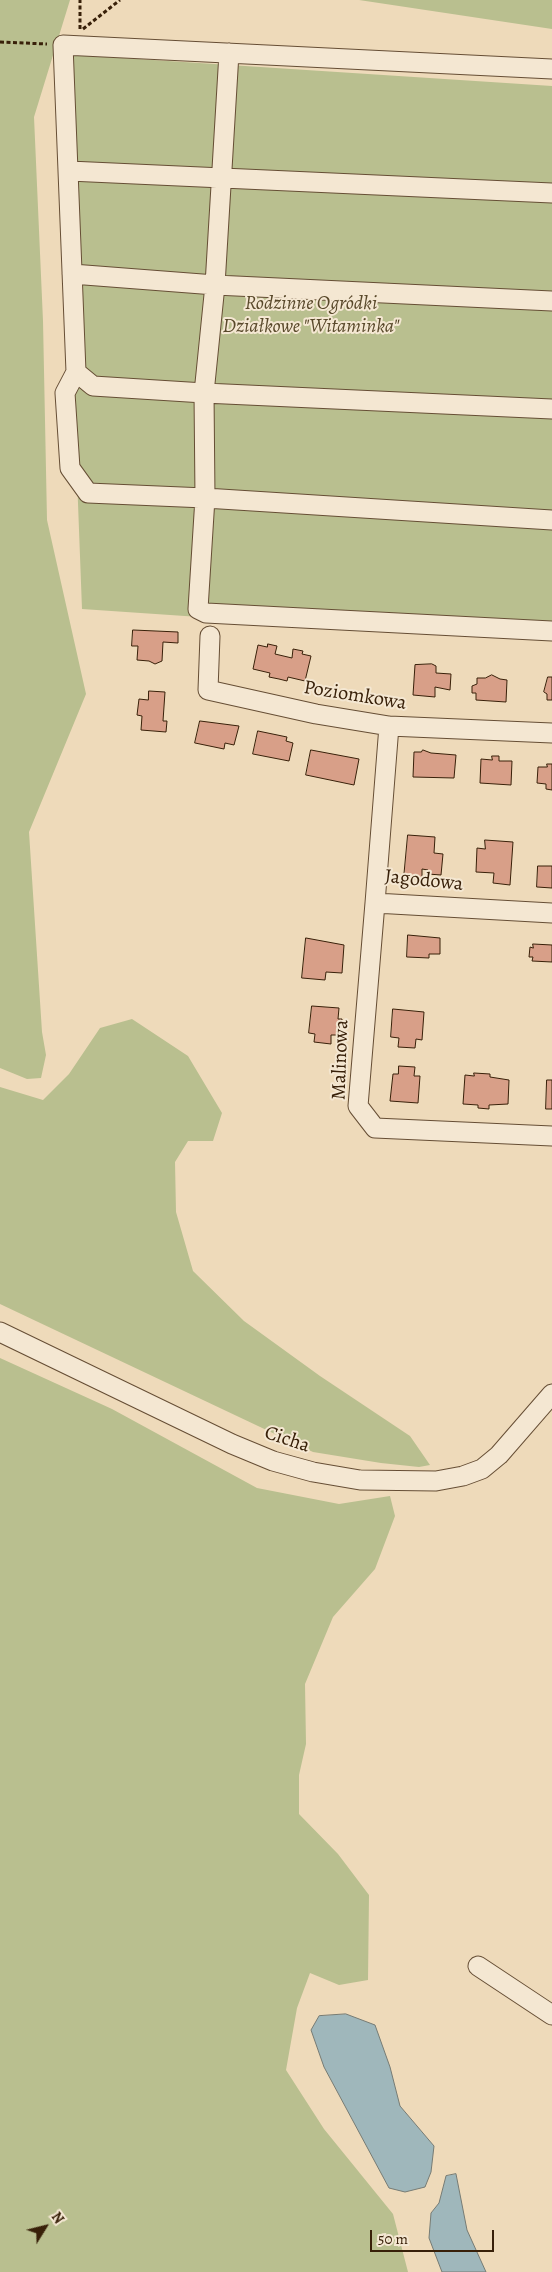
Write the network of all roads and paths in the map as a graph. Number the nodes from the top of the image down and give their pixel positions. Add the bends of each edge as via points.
1 (80, 0) edge
2 (120, 0) edge
3 (0, 42) edge
4 (63, 44) junction
5 (229, 53) junction
6 (552, 70) edge
7 (69, 171) junction
8 (221, 178) junction
9 (552, 192) edge
10 (72, 274) junction
11 (216, 284) junction
12 (552, 301) edge
13 (76, 372) junction
14 (204, 393) junction
15 (552, 409) edge
16 (205, 498) junction
17 (552, 520) edge
18 (552, 631) edge
19 (210, 636) dead end
20 (389, 726) junction
21 (552, 733) edge
22 (375, 903) junction
23 (552, 913) edge
24 (552, 1136) edge
25 (0, 1332) edge
26 (552, 1394) edge
27 (478, 1966) dead end
28 (552, 2016) edge

1 - 2 path via 80,32
3 - 4 path
4 - 5 street
4 - 7 street
5 - 6 street
5 - 8 street
7 - 8 street
7 - 10 street
8 - 9 street
8 - 11 street
10 - 11 street
10 - 13 street
11 - 12 street
11 - 14 street
13 - 14 street via 93,386
13 - 16 street via 65,393 70,468 88,493
14 - 15 street
14 - 16 street
16 - 17 street
16 - 18 street via 198,608 206,613
19 - 20 street, Poziomkowa via 208,690
20 - 21 street, Poziomkowa
20 - 22 street, Jagodowa
22 - 23 street, Jagodowa
22 - 24 street, Malinowa via 358,1106 375,1128
25 - 26 street, Cicha via 273,1461 360,1480 436,1481 482,1469 499,1455
27 - 28 street

